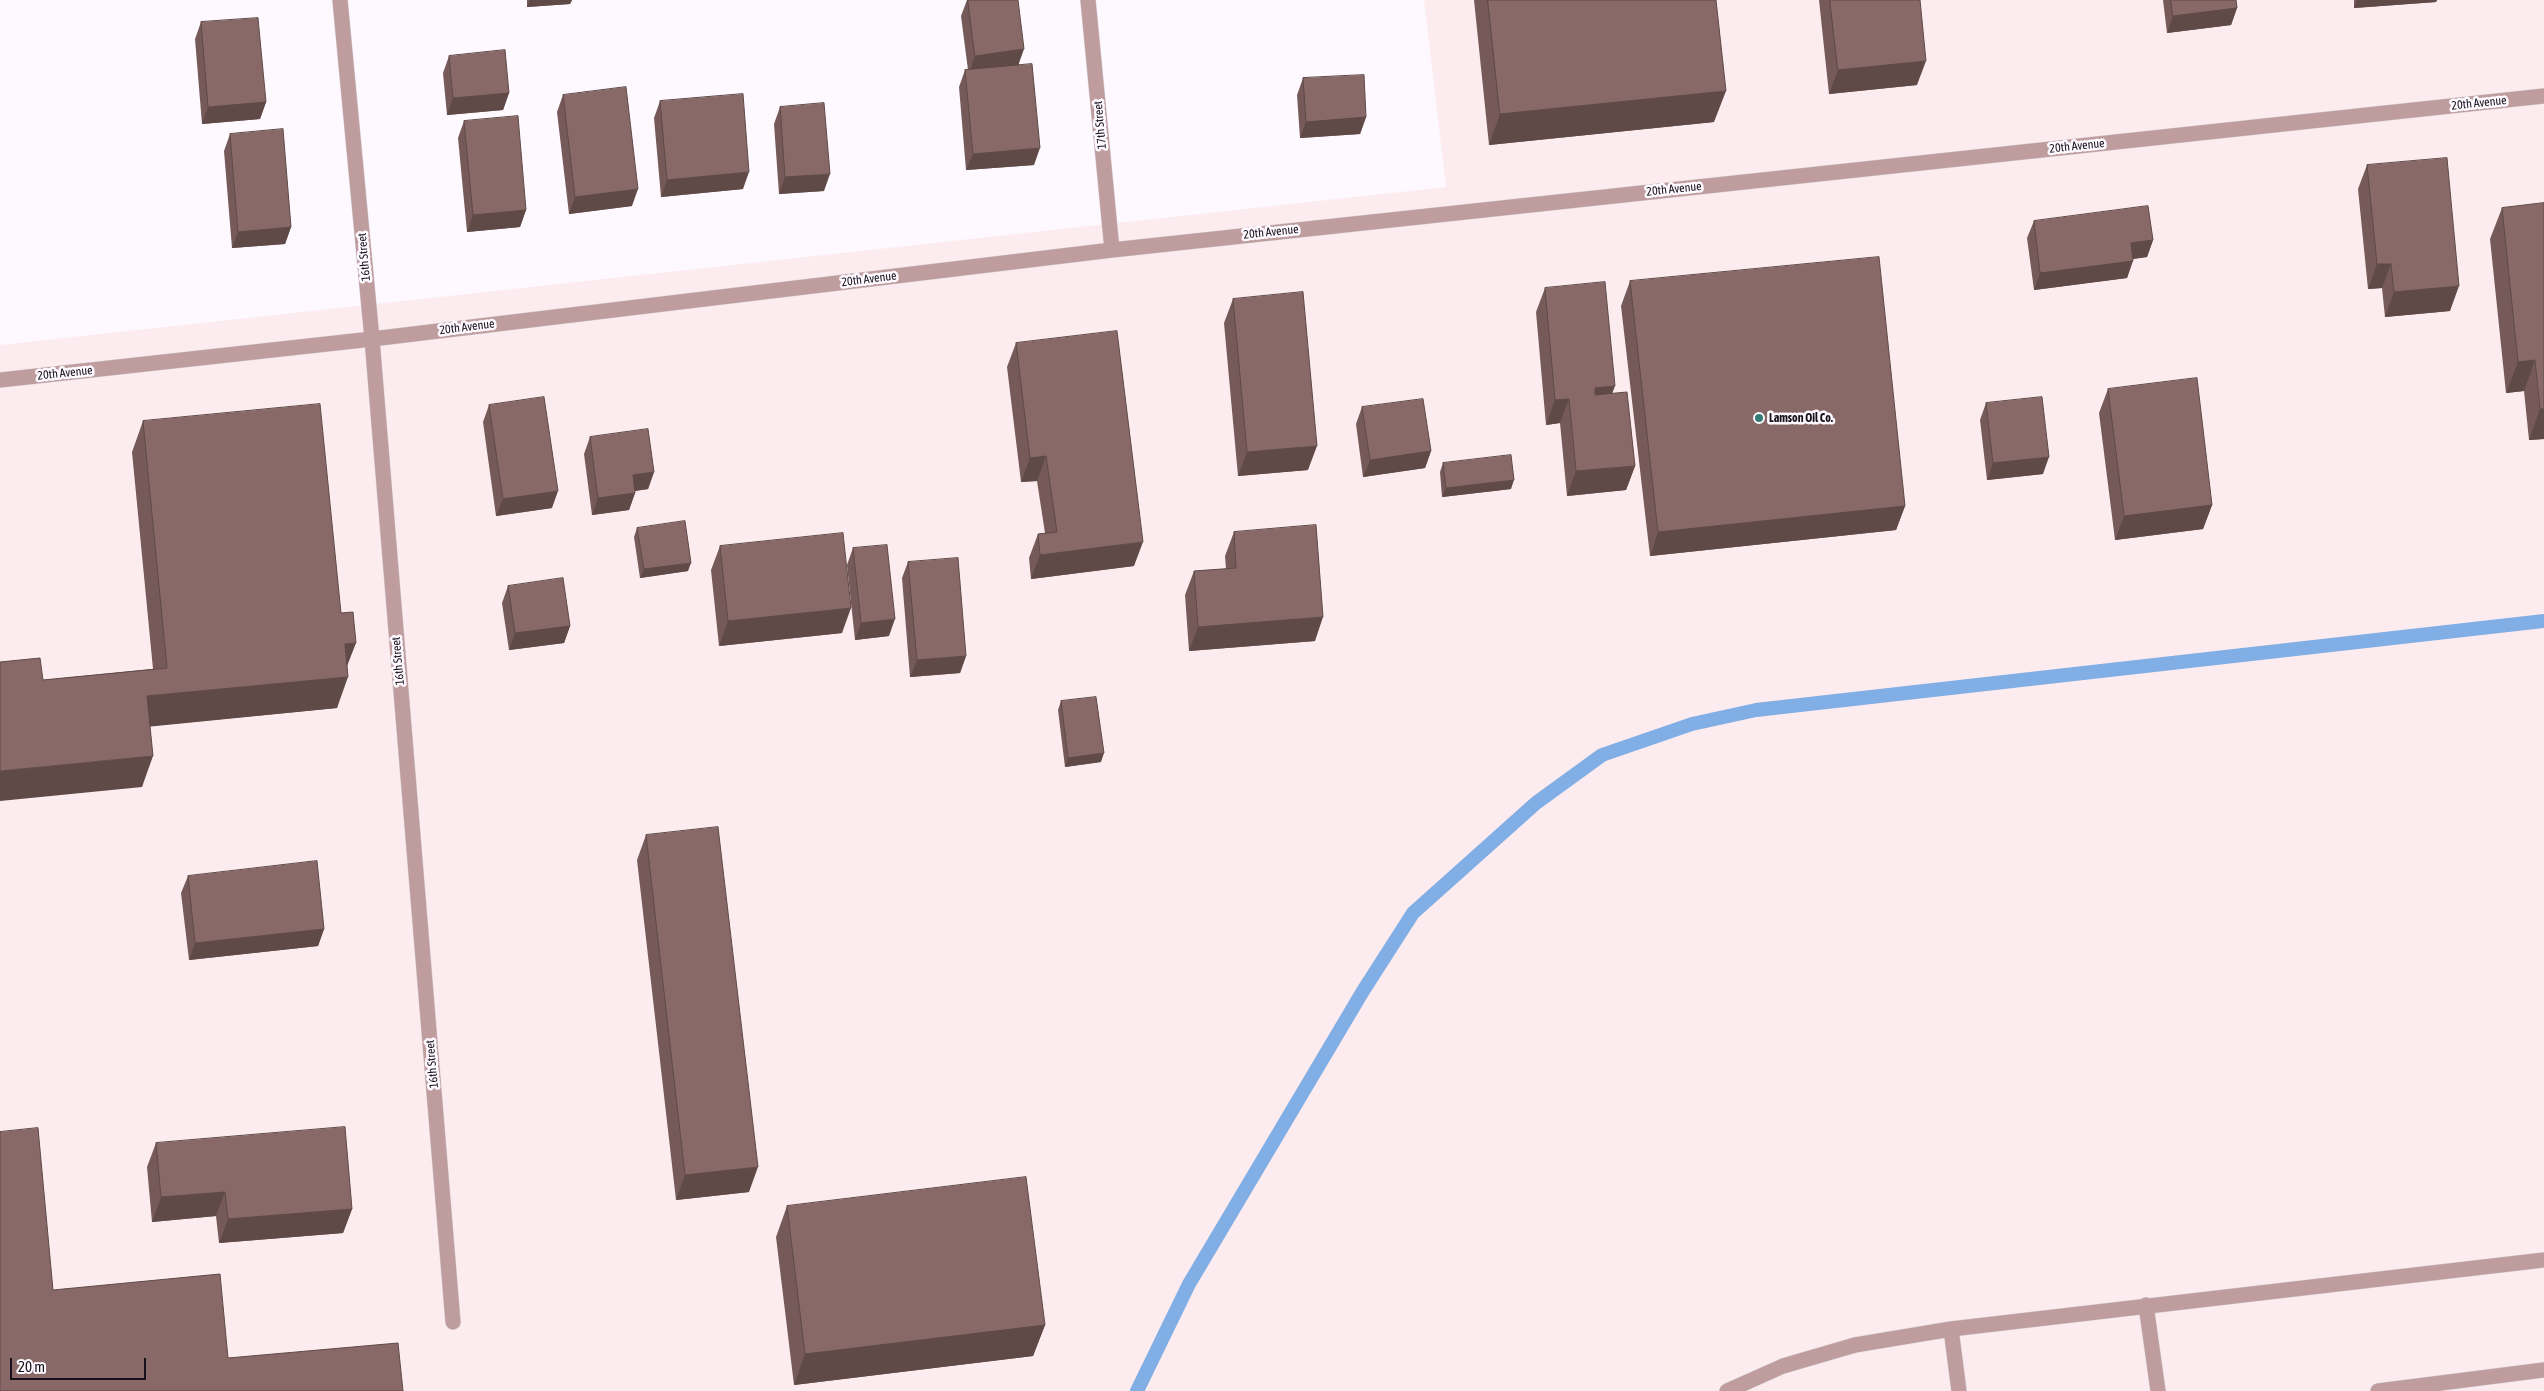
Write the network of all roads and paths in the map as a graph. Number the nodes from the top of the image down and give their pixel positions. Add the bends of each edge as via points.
1 (340, 0) edge
2 (1088, 0) edge
3 (2544, 96) edge
4 (1112, 250) junction
5 (372, 339) junction
6 (0, 380) edge
7 (2544, 1260) edge
8 (2146, 1305) junction
9 (453, 1322) dead end
10 (1951, 1328) junction
11 (2544, 1370) edge
12 (1727, 1391) edge
13 (1959, 1391) edge
14 (2158, 1391) edge
15 (2378, 1391) edge

1 - 5 street, 16th Street
2 - 4 street, 17th Street
3 - 4 street, 20th Avenue
4 - 5 street, 20th Avenue
5 - 6 street, 20th Avenue
5 - 9 street, 16th Street
7 - 8 street
8 - 10 street
8 - 14 street
10 - 12 street via 1855,1345 1783,1366
10 - 13 street
11 - 15 street

